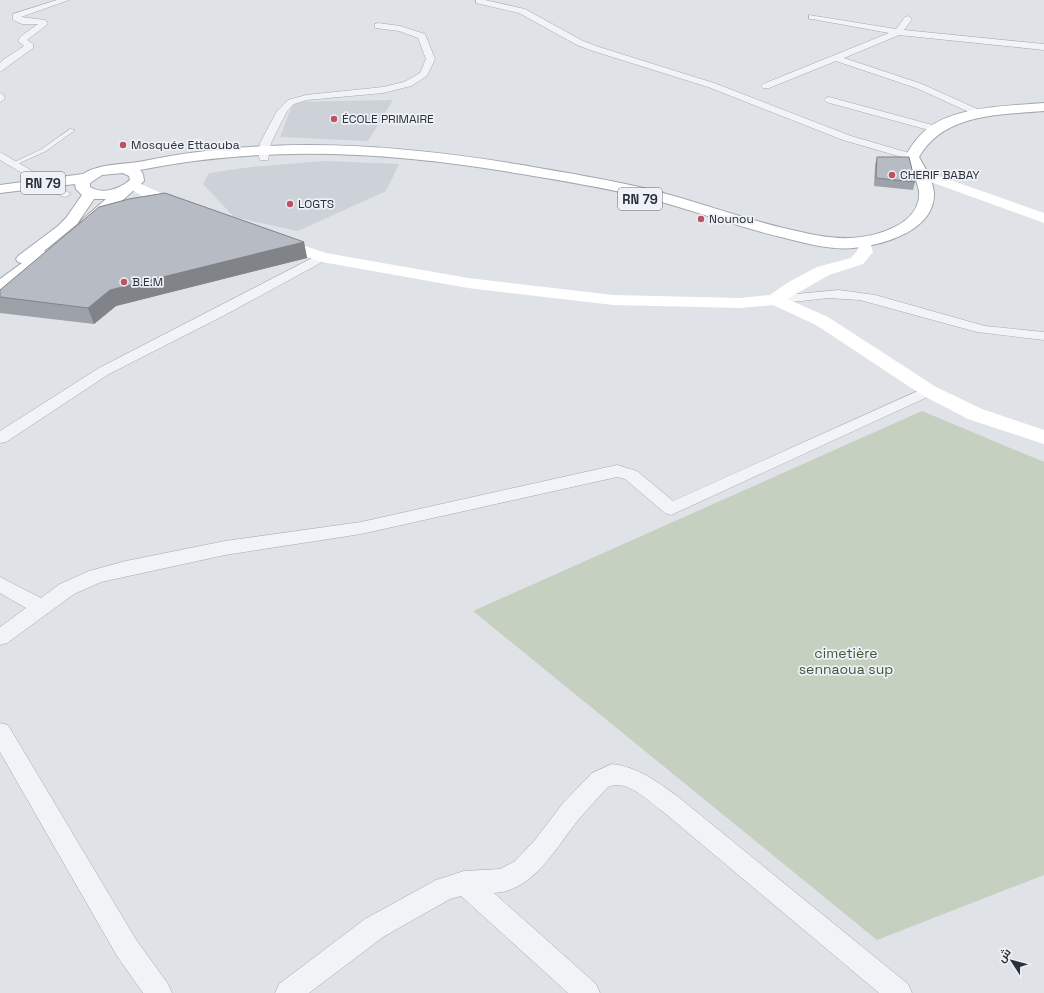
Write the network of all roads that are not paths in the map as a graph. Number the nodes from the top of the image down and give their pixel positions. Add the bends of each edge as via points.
1 (65, 0) edge
2 (479, 1) dead end
3 (812, 18) dead end
4 (908, 19) dead end
5 (378, 26) dead end
6 (898, 32) junction
7 (1044, 47) edge
8 (836, 58) junction
9 (0, 69) edge
10 (766, 86) dead end
11 (0, 96) edge
12 (0, 100) edge
13 (829, 100) dead end
14 (1044, 107) edge
15 (980, 114) junction
16 (1044, 114) edge
17 (936, 129) junction
18 (72, 130) dead end
19 (264, 153) junction
20 (0, 155) edge
21 (912, 157) junction
22 (12, 165) junction
23 (125, 169) junction
24 (933, 178) junction
25 (46, 182) junction
26 (133, 185) junction
27 (87, 188) junction
28 (0, 189) edge
29 (64, 194) junction
30 (0, 201) edge
31 (168, 202) junction
32 (145, 206) edge
33 (939, 207) dead end
34 (123, 211) edge
35 (195, 212) edge
36 (1044, 218) edge
37 (93, 220) junction
38 (928, 227) dead end
39 (266, 238) edge
40 (865, 248) junction
41 (322, 257) junction
42 (0, 275) edge
43 (0, 287) edge
44 (775, 300) junction
45 (1044, 336) edge
46 (929, 391) junction
47 (1044, 437) edge
48 (0, 438) edge
49 (0, 584) edge
50 (41, 607) junction
51 (0, 638) edge
52 (0, 732) edge
53 (464, 883) junction
54 (159, 993) edge
55 (288, 993) edge
56 (588, 993) edge
57 (899, 993) edge

1 - 9 street via 16,16 22,21 44,24 22,41 30,46
2 - 21 street via 522,11 596,49 711,86 848,138
3 - 6 street
4 - 6 street
5 - 19 street via 422,36 427,44 430,63 424,74 412,82 381,92 291,101 280,116
6 - 7 street
6 - 8 street
8 - 10 street
8 - 15 street via 919,86
11 - 12 street
13 - 17 street
14 - 15 main road
15 - 17 main road via 953,121
16 - 24 main road via 976,121 938,137 924,153
17 - 21 main road via 920,143
18 - 22 lane via 44,150
19 - 21 main road via 388,152 492,164 608,185 652,195 768,230 815,241 845,244 883,238 916,219 923,211 927,196
19 - 23 main road via 209,153
19 - 26 main road, RN 79 via 205,163
19 - 40 main road, RN 79 via 455,164 554,180 634,198 810,245 836,249
20 - 22 street
22 - 25 street
23 - 26 main road via 136,174
23 - 27 main road via 108,170
24 - 33 main road
24 - 36 main road
25 - 27 main road, RN 79
25 - 28 main road, RN 79
25 - 29 street
26 - 27 main road via 105,194
26 - 31 main road
26 - 37 main road
27 - 29 main road, RN 79
27 - 42 main road via 72,221 64,230
29 - 30 main road, RN 79
31 - 32 main road
31 - 35 main road
34 - 37 main road
37 - 43 main road
38 - 40 main road, RN 79 via 891,244
39 - 41 main road
40 - 44 main road via 865,252 857,261 823,271
41 - 44 main road via 468,283 614,300 741,304
41 - 48 street via 218,314 104,371
44 - 45 street via 819,295 859,296 977,328
44 - 46 main road via 822,321
46 - 47 main road via 975,414
46 - 50 street via 671,509 632,475 617,472 360,528 225,548 126,568 96,576 67,589
49 - 50 street
50 - 51 street
52 - 54 street via 126,947
53 - 55 street via 445,889 374,928
53 - 56 street
53 - 57 street via 502,881 523,869 600,780 612,774 627,776 669,803

